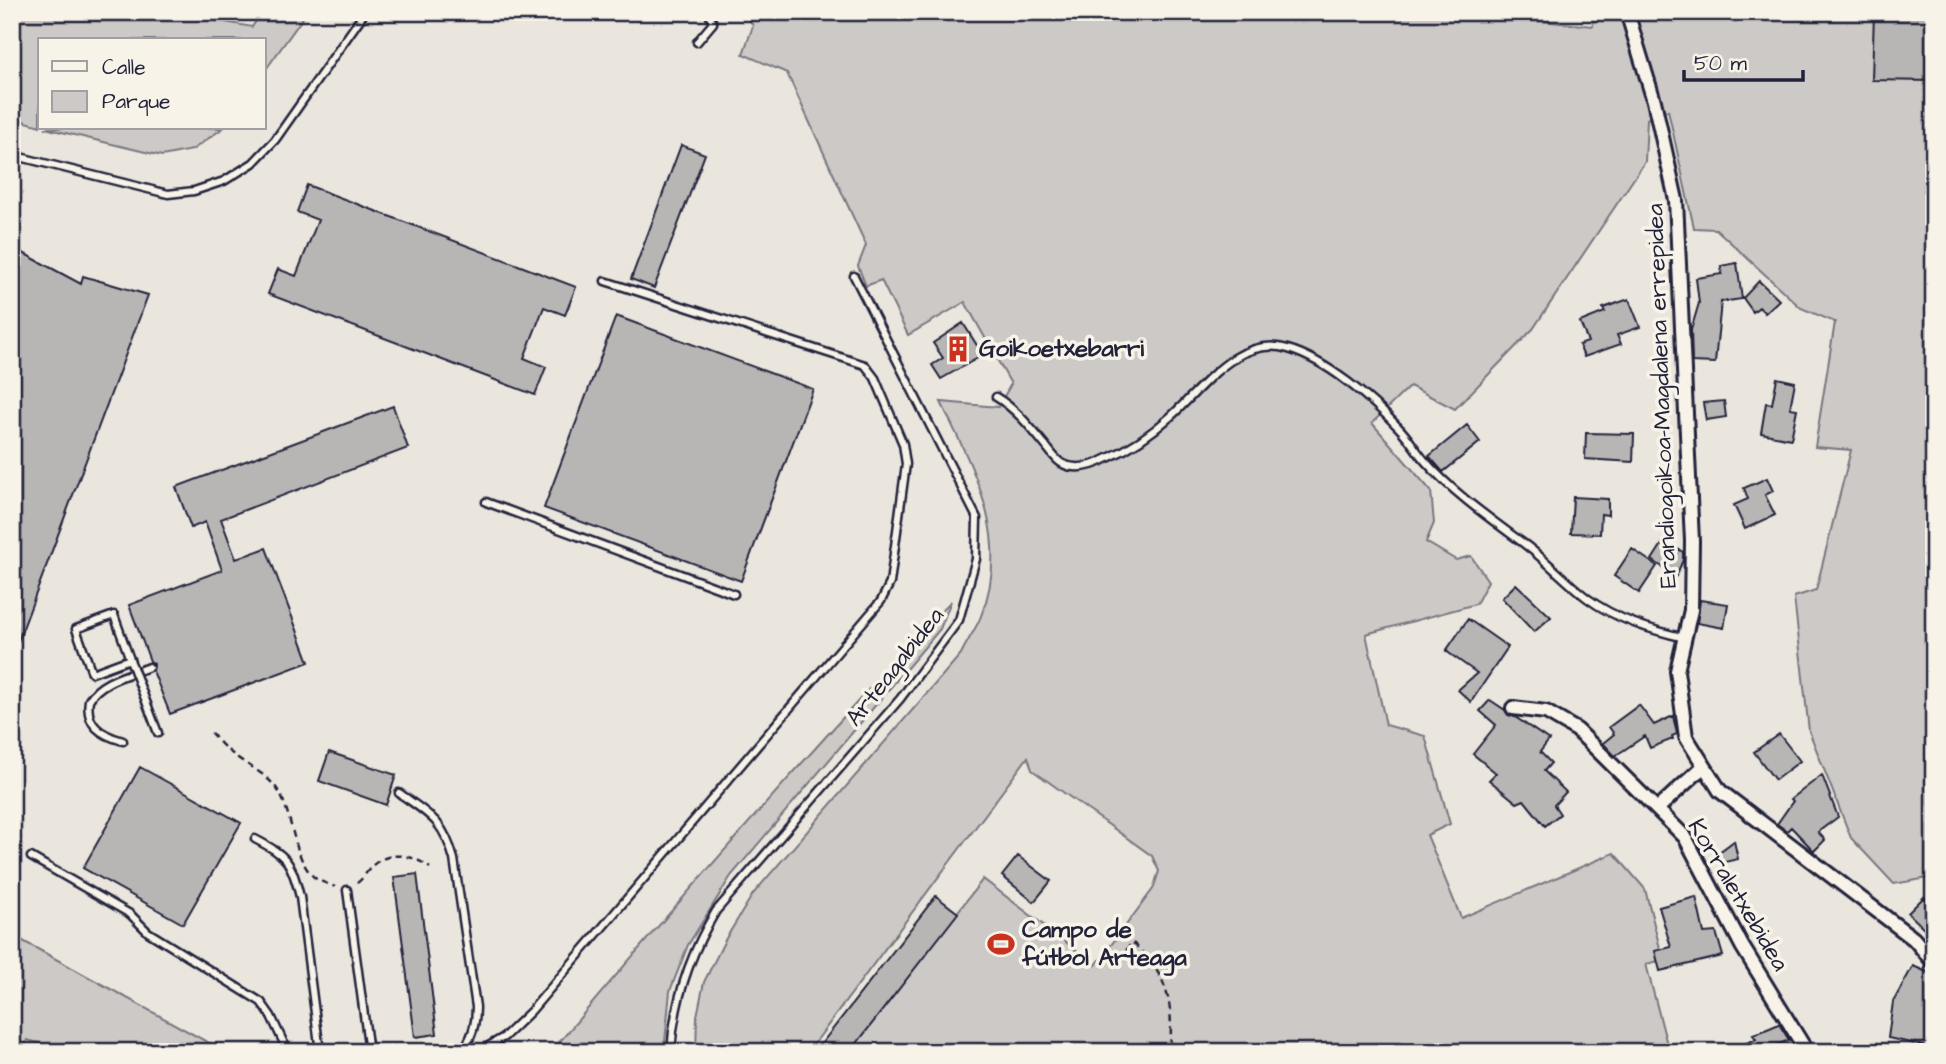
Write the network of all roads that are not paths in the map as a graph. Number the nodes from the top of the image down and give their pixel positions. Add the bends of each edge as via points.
1 (365, 12) edge
2 (708, 12) edge
3 (1626, 12) edge
4 (697, 42) dead end
5 (12, 155) edge
6 (854, 276) dead end
7 (605, 281) dead end
8 (996, 397) dead end
9 (486, 502) dead end
10 (734, 594) dead end
11 (1685, 638) junction
12 (131, 662) junction
13 (149, 667) dead end
14 (1513, 708) dead end
15 (159, 733) dead end
16 (123, 741) dead end
17 (1704, 766) junction
18 (399, 793) dead end
19 (1657, 809) junction
20 (255, 839) dead end
21 (31, 858) dead end
22 (347, 890) road end
23 (1934, 963) edge
24 (288, 1052) edge
25 (320, 1052) edge
26 (369, 1052) edge
27 (462, 1052) edge
28 (478, 1052) edge
29 (671, 1052) edge
30 (1807, 1052) edge

1 - 5 lane via 275,140 253,163 224,181 168,194
2 - 4 lane via 713,23
3 - 11 street, Erandiogoikoa-Magdalena errepidea via 1654,101 1676,200 1692,541 1691,610
6 - 29 lane, Arteagabidea via 976,518 976,559 959,620 900,699 758,861 700,937 684,976
7 - 28 lane via 865,365 904,443 906,464 890,583 881,601 531,1011 505,1037
8 - 11 lane via 1023,419 1061,464 1097,464 1148,435 1237,357 1262,347 1285,348 1327,367 1381,409 1425,462 1475,508 1589,600 1651,629
9 - 10 lane
11 - 17 street, Erandiogoikoa-Magdalena errepidea via 1677,671 1686,737
12 - 12 lane via 114,615 76,629 92,673
12 - 15 lane, bridge
13 - 16 lane via 105,684 89,700 90,719 100,733
14 - 19 street, Korraletxebidea via 1546,712 1577,730
17 - 19 street
17 - 23 street, Erandiogoikoa-Magdalena errepidea via 1720,791 1914,939
18 - 27 lane via 439,823 454,859 476,1007 476,1022
19 - 30 street, Korraletxebidea via 1685,837 1742,946
20 - 25 lane via 286,858 296,877
21 - 24 lane via 130,914 149,932 261,1002
22 - 26 lane

